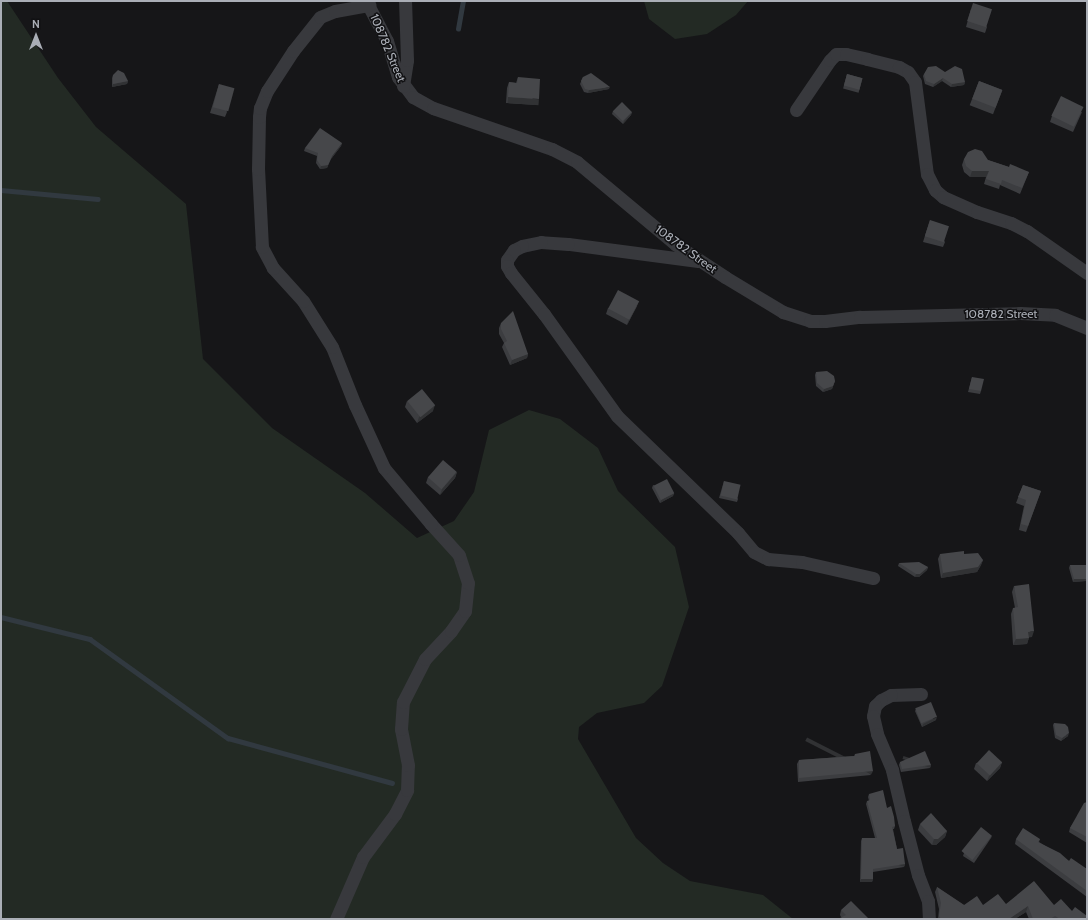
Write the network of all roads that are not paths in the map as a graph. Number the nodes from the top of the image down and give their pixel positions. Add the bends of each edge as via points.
1 (404, 1) edge
2 (367, 3) edge
3 (403, 86) junction
4 (796, 110) dead end
5 (702, 262) junction
6 (1087, 273) edge
7 (1087, 328) edge
8 (873, 578) dead end
9 (921, 694) dead end
10 (336, 919) edge
11 (929, 919) edge

1 - 3 street via 407,60
2 - 3 street, 108782 Street via 387,41 398,78
2 - 10 street via 320,17 292,51 267,91 258,118 262,247 273,268 303,301 332,347 384,468 459,555 468,583 465,611 451,631 424,658 403,702 401,729 408,765 407,790 396,814 363,857
3 - 5 street, 108782 Street via 413,97 433,108 552,150 576,162 675,244
4 - 6 street via 836,54 846,54 899,67 908,72 915,82 927,174 935,190 943,197 976,212 1027,231
5 - 7 street, 108782 Street via 783,312 810,321 1020,312 1055,315
5 - 8 street via 541,242 514,250 507,260 507,266 617,416 738,533 754,552 768,559 802,562
9 - 11 street via 891,695 875,706 873,716 877,734 892,770 912,852 928,901

